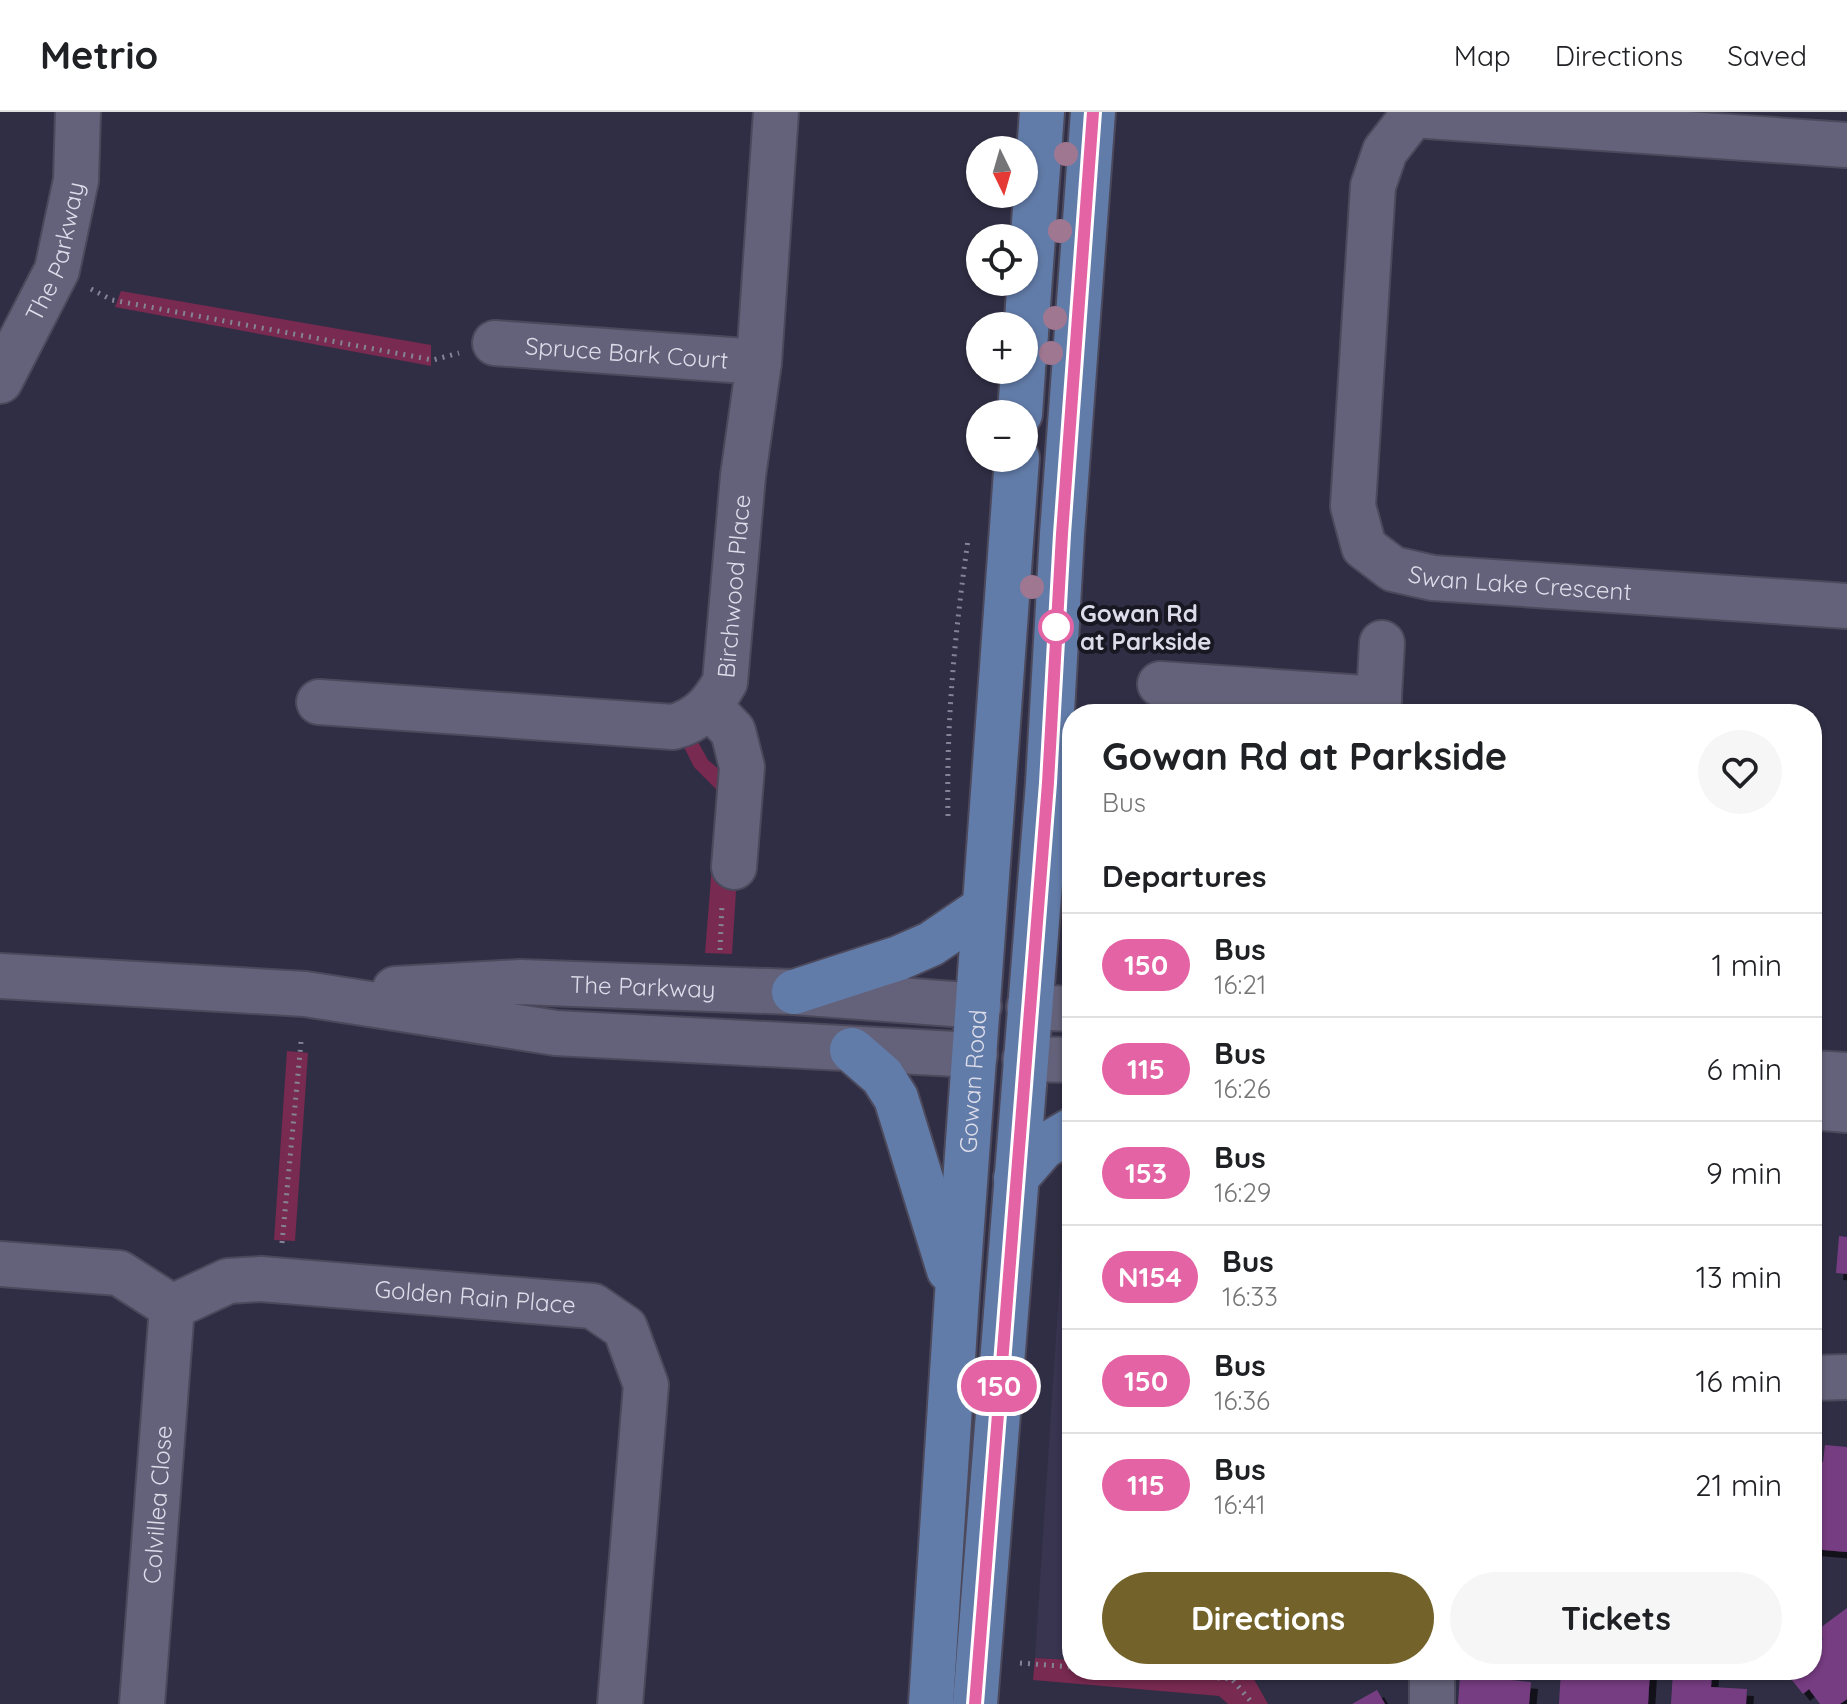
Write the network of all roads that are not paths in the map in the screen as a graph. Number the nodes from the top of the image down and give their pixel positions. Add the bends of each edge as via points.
1 (78, 112) edge
2 (776, 112) edge
3 (1042, 112) edge
4 (1093, 112) edge
5 (1412, 114) edge
6 (1846, 145) edge
7 (1028, 312) edge
8 (495, 343) road end
9 (759, 362) junction
10 (0, 381) edge
11 (1016, 472) edge
12 (1847, 606) edge
13 (1382, 643) dead end
14 (1160, 684) dead end
15 (319, 702) dead end
16 (1350, 704) edge
17 (1378, 704) edge
18 (710, 707) junction
19 (1048, 783) junction
20 (1062, 827) edge
21 (734, 867) dead end
22 (984, 908) junction
23 (0, 976) edge
24 (794, 992) junction
25 (305, 994) junction
26 (979, 1006) junction
27 (1029, 1007) junction
28 (1062, 1009) edge
29 (852, 1050) junction
30 (975, 1055) junction
31 (1025, 1059) junction
32 (1062, 1060) edge
33 (1822, 1074) edge
34 (1847, 1075) edge
35 (1822, 1108) edge
36 (1847, 1110) edge
37 (1062, 1136) edge
38 (1016, 1178) junction
39 (0, 1264) edge
40 (957, 1295) junction
41 (172, 1307) junction
42 (1847, 1377) edge
43 (1822, 1378) edge
44 (1432, 1680) edge
45 (142, 1704) edge
46 (620, 1704) edge
47 (931, 1704) edge
48 (975, 1704) edge
49 (1432, 1704) edge

1 - 10 street, The Parkway via 76,180 57,270
2 - 9 street, Birchwood Place
3 - 7 main road
4 - 19 main road, Gowan Road
5 - 6 street
5 - 12 street, Swan Lake Crescent via 1385,151 1373,186 1353,506 1364,547 1393,569 1433,578
8 - 9 street, Spruce Bark Court
9 - 18 street, Birchwood Place via 725,682
11 - 22 main road, Gowan Road
13 - 17 street
14 - 16 street
15 - 18 street, Birchwood Place via 673,727
18 - 21 street via 733,731 742,767
19 - 20 main road
19 - 27 main road, Gowan Road
22 - 24 main road via 931,944
22 - 26 main road, Gowan Road
23 - 25 street, The Parkway
24 - 25 street, The Parkway via 520,982
24 - 26 street, The Parkway
25 - 29 street, The Parkway via 556,1033
26 - 27 main road
26 - 30 main road, Gowan Road
27 - 28 street
27 - 31 main road, Gowan Road
29 - 30 street, The Parkway
29 - 40 main road via 882,1076 896,1098
30 - 31 main road
30 - 40 main road, Gowan Road
31 - 32 street
31 - 38 main road, Gowan Road
33 - 34 street
35 - 36 street
37 - 38 main road via 1043,1147
38 - 48 main road, Gowan Road
39 - 41 street via 119,1273
40 - 47 main road, Gowan Road
41 - 45 street, Colvillea Close
41 - 46 street, Golden Rain Place via 228,1281 261,1279 593,1306 625,1328 646,1385
42 - 43 street
44 - 49 street

